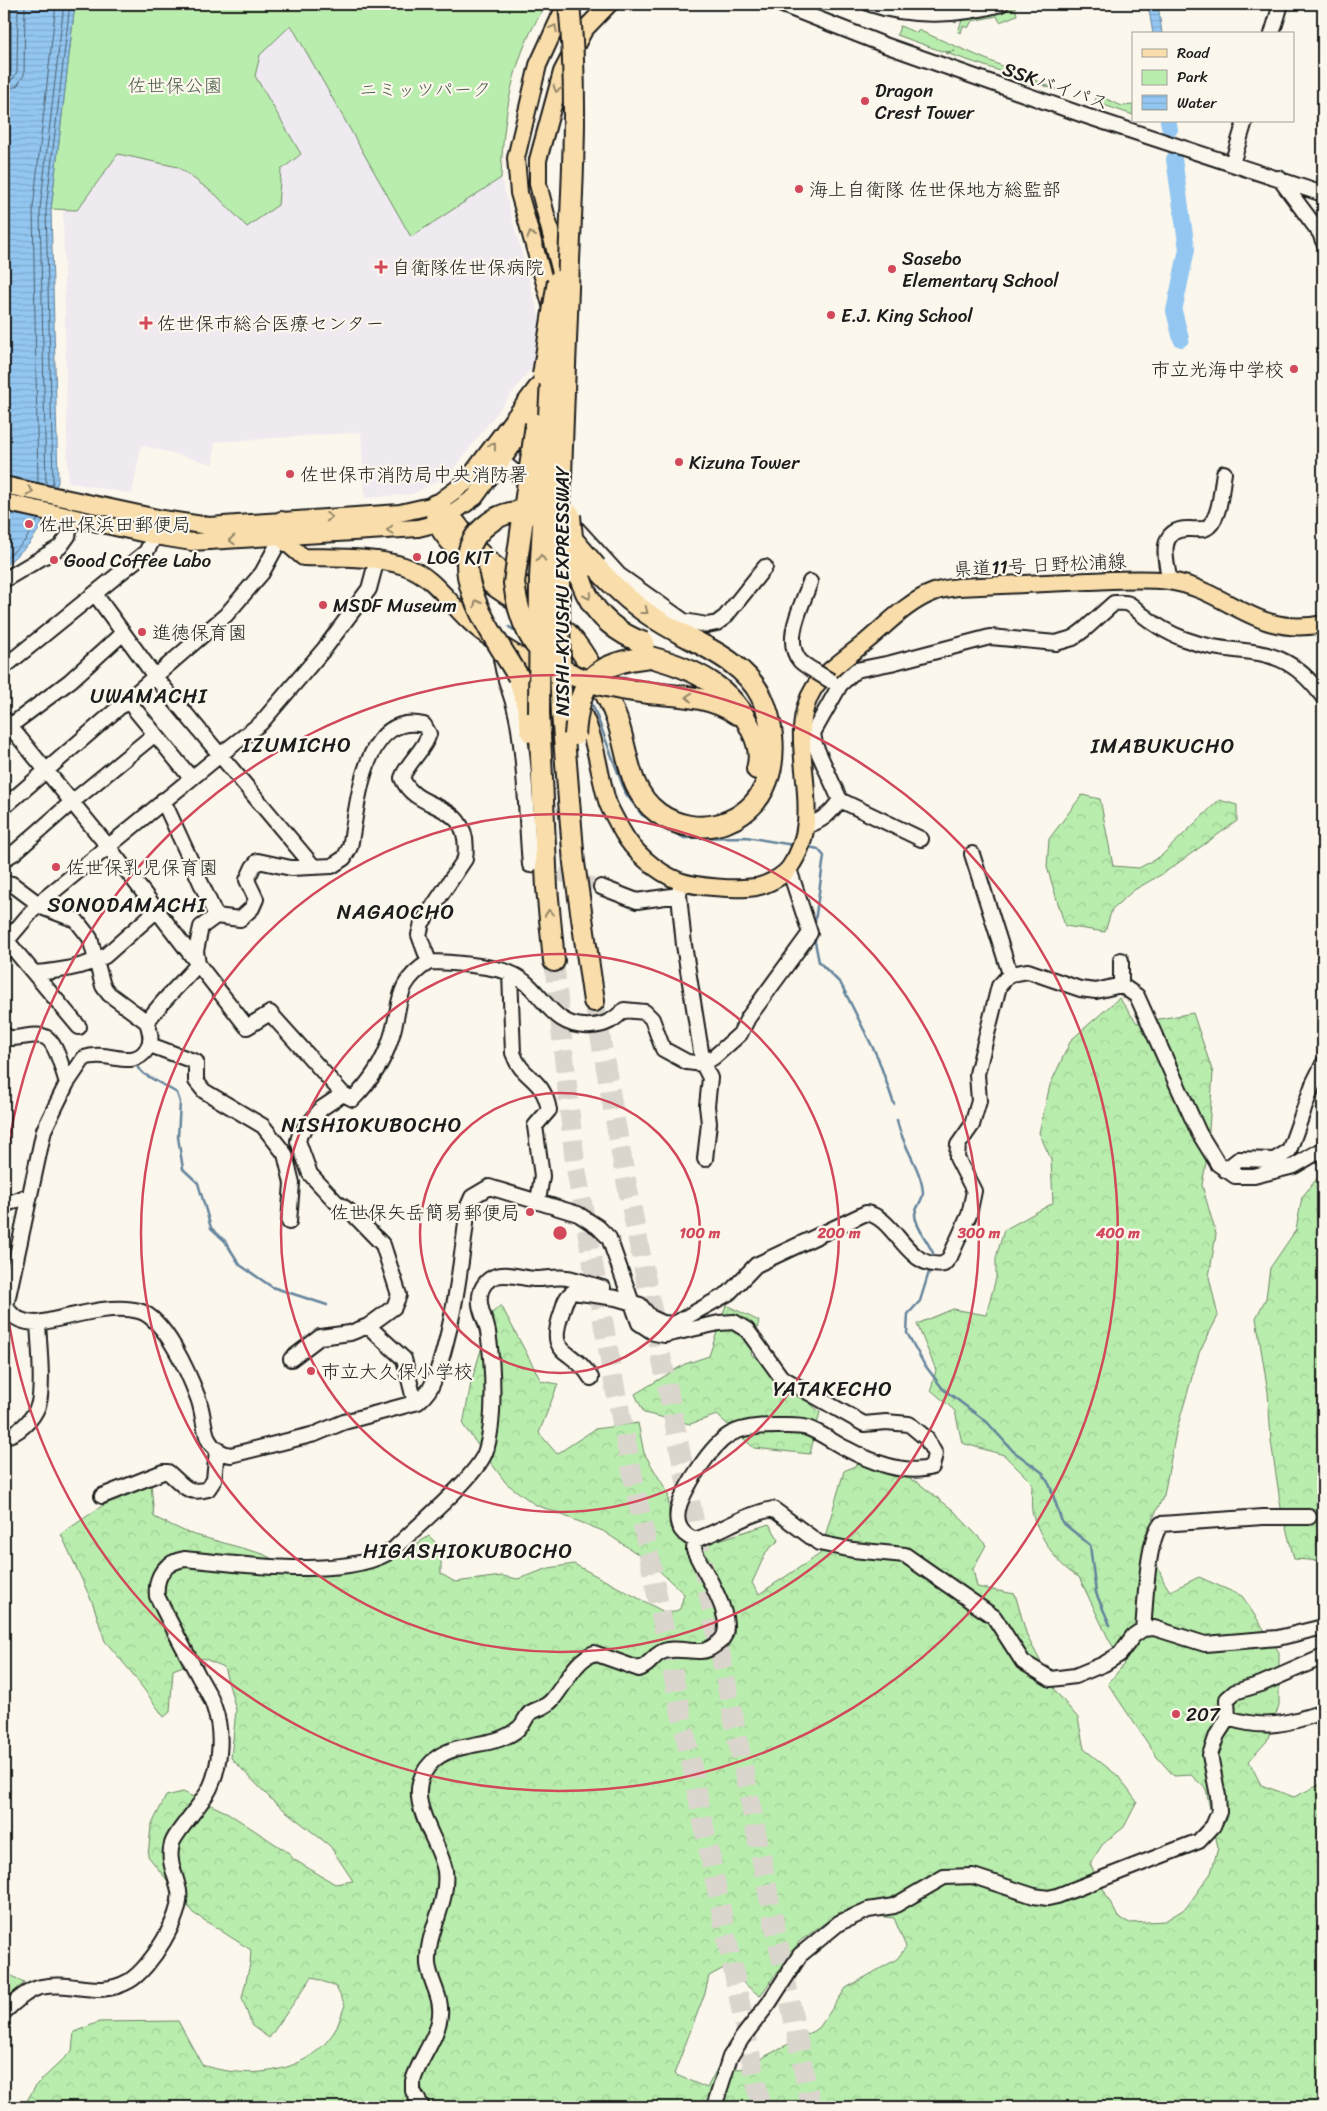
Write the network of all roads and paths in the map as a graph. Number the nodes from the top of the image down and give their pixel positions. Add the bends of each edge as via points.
1 (569, 4) edge
2 (574, 4) edge
3 (609, 4) edge
4 (780, 4) edge
5 (870, 4) edge
6 (1001, 4) edge
7 (1281, 4) edge
8 (1273, 32) edge
9 (1245, 122) edge
10 (1232, 164) junction
11 (572, 178) junction
12 (1279, 178) junction
13 (1323, 194) edge
14 (1323, 241) edge
15 (561, 264) junction
16 (567, 323) junction
17 (502, 462) junction
18 (1224, 473) dead end
19 (4, 485) edge
20 (60, 498) junction
21 (4, 502) edge
22 (122, 510) junction
23 (441, 515) junction
24 (72, 518) junction
25 (280, 520) junction
26 (187, 523) junction
27 (170, 529) junction
28 (156, 536) junction
29 (281, 538) junction
30 (210, 541) junction
31 (377, 559) junction
32 (765, 568) dead end
33 (4, 580) edge
34 (1170, 581) junction
35 (810, 582) dead end
36 (95, 594) junction
37 (1323, 624) edge
38 (123, 633) junction
39 (549, 642) junction
40 (500, 646) junction
41 (647, 650) junction
42 (4, 668) edge
43 (156, 678) junction
44 (836, 683) junction
45 (1323, 697) edge
46 (128, 702) junction
47 (7, 722) edge
48 (748, 723) junction
49 (771, 733) junction
50 (155, 734) junction
51 (220, 754) junction
52 (47, 771) junction
53 (191, 778) junction
54 (163, 800) junction
55 (840, 800) junction
56 (72, 802) junction
57 (4, 807) edge
58 (806, 826) junction
59 (922, 839) dead end
60 (107, 845) junction
61 (972, 854) dead end
62 (4, 859) edge
63 (530, 865) dead end
64 (313, 866) junction
65 (789, 869) junction
66 (4, 883) edge
67 (600, 887) tunnel mouth
68 (547, 888) junction
69 (680, 888) junction
70 (38, 904) junction
71 (157, 910) junction
72 (216, 916) junction
73 (5, 942) edge
74 (1121, 960) dead end
75 (96, 961) junction
76 (554, 961) tunnel mouth
77 (429, 962) junction
78 (198, 964) junction
79 (589, 967) junction
80 (34, 973) junction
81 (510, 973) junction
82 (1010, 974) junction
83 (1121, 985) junction
84 (594, 1001) tunnel mouth
85 (147, 1022) junction
86 (79, 1027) dead end
87 (4, 1034) edge
88 (150, 1045) junction
89 (703, 1064) junction
90 (1323, 1064) edge
91 (67, 1083) junction
92 (343, 1094) junction
93 (1323, 1149) edge
94 (705, 1159) dead end
95 (1225, 1170) junction
96 (28, 1196) junction
97 (538, 1201) junction
98 (4, 1205) edge
99 (289, 1222) dead end
100 (629, 1296) junction
101 (38, 1323) junction
102 (368, 1326) junction
103 (291, 1359) dead end
104 (591, 1378) dead end
105 (414, 1403) junction
106 (4, 1436) edge
107 (217, 1450) junction
108 (102, 1496) dead end
109 (1309, 1516) dead end
110 (695, 1540) junction
111 (1323, 1627) edge
112 (1143, 1629) junction
113 (1323, 1657) edge
114 (1323, 1712) edge
115 (1228, 1718) junction
116 (4, 2012) edge
117 (422, 2107) edge
118 (714, 2107) edge

1 - 11 highway, NISHI-KYUSHU EXPRESSWAY, bridge via 574,103
23 -> 2 main road via 541,382 552,358 556,320 519,193 516,158 538,65 561,16
3 -> 17 main road via 584,30 562,72 538,160 538,184 573,316 573,330 554,390
4 - 10 street, SSKバイパス via 910,54
5 - 6 street via 890,11 935,14
7 - 8 street
9 - 10 street
10 - 12 street, SSKバイパス
11 - 15 highway, NISHI-KYUSHU EXPRESSWAY, bridge
11 - 16 highway, NISHI-KYUSHU EXPRESSWAY, bridge
12 - 13 street, SSKバイパス
12 - 14 street
39 -> 15 highway, NISHI-KYUSHU EXPRESSWAY, bridge via 544,479
48 -> 15 highway, bridge via 715,702 610,688 584,681 565,672 543,655 523,624 516,604 516,554
16 - 39 highway, NISHI-KYUSHU EXPRESSWAY, bridge via 558,541
16 -> 41 highway, bridge via 569,492 574,554 590,603 607,623
17 - 23 main road via 475,497
17 - 32 street via 579,528 618,575 684,621 707,625 717,623
18 - 34 street via 1212,523 1203,530 1183,528 1174,530 1170,535 1165,555
19 -> 20 main road
20 - 22 main road
20 - 28 main road via 75,506 146,527
21 - 24 main road
22 - 26 main road
22 - 27 main road via 133,520
25 -> 23 main road via 400,513
23 -> 29 main road via 418,528
23 - 48 highway via 505,575 573,623 590,642 611,673 624,703 647,781 666,804 680,811 708,814 733,805 745,794 754,780 758,764 758,744
23 - 49 highway via 449,540 482,576 567,634 600,682 617,721 628,768 647,804 659,814 692,827 710,827 740,815 759,796 767,781 772,759
24 - 28 main road
24 - 33 street via 68,536 60,547
25 - 26 main road via 209,526
25 - 29 main road
26 - 27 street
27 - 28 street
27 - 30 main road
28 - 30 main road via 192,542
28 - 36 street via 146,552
29 -> 30 main road
29 - 31 main road, 県道11号 日野松浦線 via 303,557
29 - 43 street via 262,573 226,615
31 - 40 main road, 県道11号 日野松浦線 via 405,566 439,587 469,622
31 - 51 street via 368,589 324,648 261,723
34 - 37 main road, 県道11号 日野松浦線 via 1200,590 1278,626 1304,628
34 - 58 main road, 県道11号 日野松浦線 via 959,587 933,592 904,610 814,687 805,710 802,746 808,798
35 - 44 street, bridge via 793,633 792,647 800,661
36 - 38 street
36 - 42 street
38 - 43 street
38 - 47 street via 70,681
39 - 68 highway, NISHI-KYUSHU EXPRESSWAY, bridge via 539,714
39 - 79 highway, NISHI-KYUSHU EXPRESSWAY, bridge via 562,714 574,864
40 - 63 street via 500,668 512,695 518,724
40 - 69 main road, 県道11号 日野松浦線 via 553,677 572,696 592,736 609,805 624,835 639,854
41 - 48 highway via 696,673 717,687 736,702
41 - 49 highway via 703,663 717,670 750,699
41 - 79 highway, bridge via 601,669 580,698 575,735 576,808 588,911
43 - 46 street
43 - 51 street
44 - 45 street via 856,670 990,637 1056,643 1073,638 1114,603 1124,603 1183,639 1262,652 1279,658 1293,666
44 - 55 street via 813,732 815,745
46 - 50 street
46 - 52 street
47 - 52 street
68 -> 49 highway, bridge via 528,710 518,676 470,588 466,569 473,541 496,518 513,512 527,512 558,525 614,587 657,621 713,650 742,672 760,694
50 - 53 street
50 - 56 street
51 - 53 street
51 - 64 street
52 - 56 street
52 - 57 street
53 - 54 street
54 - 60 street
54 - 72 street
55 - 58 street via 818,823
55 - 59 street
56 - 60 street
56 - 62 street
58 - 65 main road, 県道11号 日野松浦線 via 800,850
60 - 70 street
60 - 71 street
61 - 82 street
64 - 72 street via 291,868 258,861 247,880 256,899 252,908 240,919
64 - 77 street via 332,866 347,853 364,770 378,742 398,726 412,722 424,725 429,734 427,742 402,778 406,789 453,815 463,828 467,847 465,859 422,923 419,935
65 - 69 main road, 県道11号 日野松浦線 via 757,887
65 - 89 street via 810,934 748,1018 740,1034
66 - 70 street via 12,884
67 - 69 street via 636,901
76 -> 68 highway, NISHI-KYUSHU EXPRESSWAY
69 - 89 street via 684,945
70 - 73 street
70 - 75 street via 76,920 90,938
71 - 75 street
71 - 78 street
72 - 78 street via 201,927 196,951
73 - 80 street
74 - 83 street
75 - 80 street via 63,971
75 - 85 street via 103,986 109,994
77 - 81 street via 449,962
77 - 92 street via 407,979 390,1041 367,1086 353,1099
78 - 85 street via 162,1000
78 - 92 street via 247,1026 270,1012
79 - 84 highway, NISHI-KYUSHU EXPRESSWAY
80 - 86 street
81 - 89 street via 526,982 555,1015 580,1027 613,1021 624,1010 645,1012 652,1019 663,1049 687,1062
81 - 97 street via 517,1065 540,1084 549,1110 536,1126 542,1176
82 - 83 street via 1028,971 1080,989 1096,991
82 - 100 street via 999,986 994,1001 978,1074 979,1101 972,1124 958,1145 958,1158 974,1191 969,1215 944,1264 928,1264 909,1251 874,1214 866,1213 756,1264 729,1293 674,1324 650,1318
83 - 95 street via 1137,996 1199,1133
85 - 88 street
87 - 91 street via 7,1038 42,1036 48,1039 56,1049
88 - 91 street via 136,1059 125,1060 107,1054 84,1058
88 - 99 street via 196,1062 196,1081 204,1091 263,1126 285,1154 292,1183
89 - 94 street via 710,1078
90 - 95 street via 1289,1151 1274,1160 1239,1159
91 - 96 street via 44,1130
92 - 102 street via 322,1108 298,1141 310,1174 383,1245 390,1262 399,1295 394,1307
93 - 95 street via 1294,1166 1262,1174 1235,1176
96 - 98 street
96 - 101 street via 6,1306 9,1313 18,1319
97 - 100 street via 578,1214 609,1238
97 - 105 street via 489,1187 472,1197 448,1327 434,1382
100 - 104 street via 573,1292 565,1302 556,1342 584,1366
100 - 110 street via 639,1323 654,1332 674,1334 734,1322 747,1330 781,1377 864,1424 908,1424 926,1438 935,1454 932,1467 919,1472 887,1465 848,1450 807,1427 767,1426 729,1435 706,1459 678,1509 678,1524 684,1536
100 - 116 street via 566,1277 537,1279 509,1274 487,1281 480,1296 480,1309 488,1328 493,1362 490,1426 485,1452 477,1467 460,1485 382,1558 334,1567 293,1568 185,1559 176,1560 164,1569 159,1576 157,1596 214,1707 219,1730 219,1758 210,1788 172,1842 170,1864 179,1893 174,1918 155,1956 131,1980 107,1990 39,1987
101 - 106 street via 38,1406 23,1427
101 - 107 street via 118,1308 150,1316 183,1362 198,1399 208,1440
102 - 103 street via 350,1333 320,1337
102 - 105 street via 404,1359
105 - 107 street via 232,1456
107 - 108 street via 214,1480 208,1489 189,1491 168,1472 163,1472
109 - 112 street via 1161,1524 1155,1532 1152,1547
110 - 112 street via 756,1512 773,1509 819,1543 905,1555 994,1617 1024,1662 1051,1679 1074,1676 1104,1664 1120,1654 1133,1636
110 - 117 street via 694,1550 724,1612 726,1629 721,1641 708,1651 676,1649 660,1652 649,1665 639,1669 594,1653 584,1657 553,1700 544,1709 530,1713 520,1728 494,1741 444,1754 432,1762 424,1774 420,1789 421,1812 445,1872 444,1899 428,1963 439,1997 440,2015 412,2081
111 - 112 street via 1278,1638 1205,1644 1154,1628
113 - 115 street via 1236,1692 1227,1699
114 - 115 street via 1291,1722 1261,1726
115 - 118 street via 1210,1755 1219,1812 1213,1826 1199,1842 1048,1898 973,1876 944,1877 894,1906 868,1910 839,1923 800,1955 742,2038 730,2057

